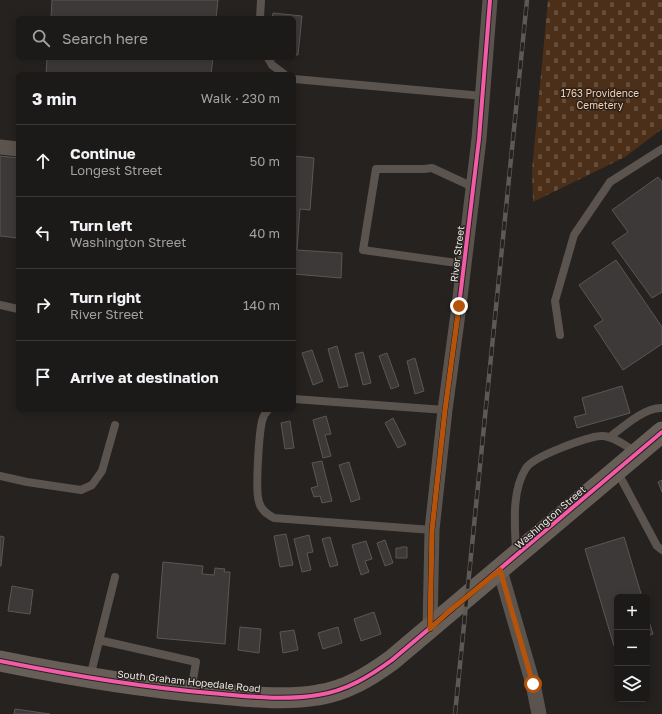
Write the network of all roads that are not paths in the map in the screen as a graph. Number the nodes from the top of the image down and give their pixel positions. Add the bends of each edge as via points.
1 (261, 0) edge
2 (490, 0) edge
3 (260, 16) edge
4 (269, 60) edge
5 (282, 72) edge
6 (296, 80) edge
7 (483, 96) junction
8 (0, 147) edge
9 (662, 149) edge
10 (16, 150) edge
11 (473, 187) junction
12 (464, 264) junction
13 (0, 305) edge
14 (16, 309) edge
15 (560, 335) dead end
16 (296, 399) edge
17 (662, 408) edge
18 (445, 410) junction
19 (267, 412) edge
20 (115, 425) dead end
21 (662, 432) edge
22 (610, 438) junction
23 (638, 453) junction
24 (617, 470) junction
25 (0, 476) edge
26 (432, 530) junction
27 (662, 550) edge
28 (516, 556) junction
29 (500, 570) junction
30 (115, 577) dead end
31 (430, 629) junction
32 (99, 642) junction
33 (0, 661) edge
34 (90, 678) junction
35 (190, 691) junction
36 (539, 714) edge

1 - 3 lane
2 - 7 street, River Street
4 - 5 lane
6 - 7 lane
7 - 11 street, River Street
8 - 10 street
9 - 15 lane via 610,182 574,235 554,301
11 - 12 street, River Street
11 - 12 lane via 432,168 376,169 363,250
12 - 18 street, River Street
13 - 14 lane
16 - 18 lane
17 - 22 lane via 656,408 635,418
18 - 26 street, River Street
19 - 26 lane via 262,420 258,464 258,496 264,512 274,518
20 - 25 lane via 102,471 92,484 81,490
21 - 23 street, Washington Street
22 - 23 lane
22 - 28 lane via 602,436 556,449 536,459 527,467 519,485 514,515
23 - 24 street, Washington Street
24 - 27 lane via 657,546
24 - 28 street, Washington Street
26 - 31 street, River Street
28 - 29 street, Washington Street
29 - 31 street, Washington Street
29 - 36 street via 533,684
30 - 32 lane
31 - 35 street, South Graham Hopedale Road via 360,681 319,695 288,698 251,697
32 - 34 lane
32 - 35 lane via 196,662
33 - 34 street, South Graham Hopedale Road
34 - 35 street, South Graham Hopedale Road

